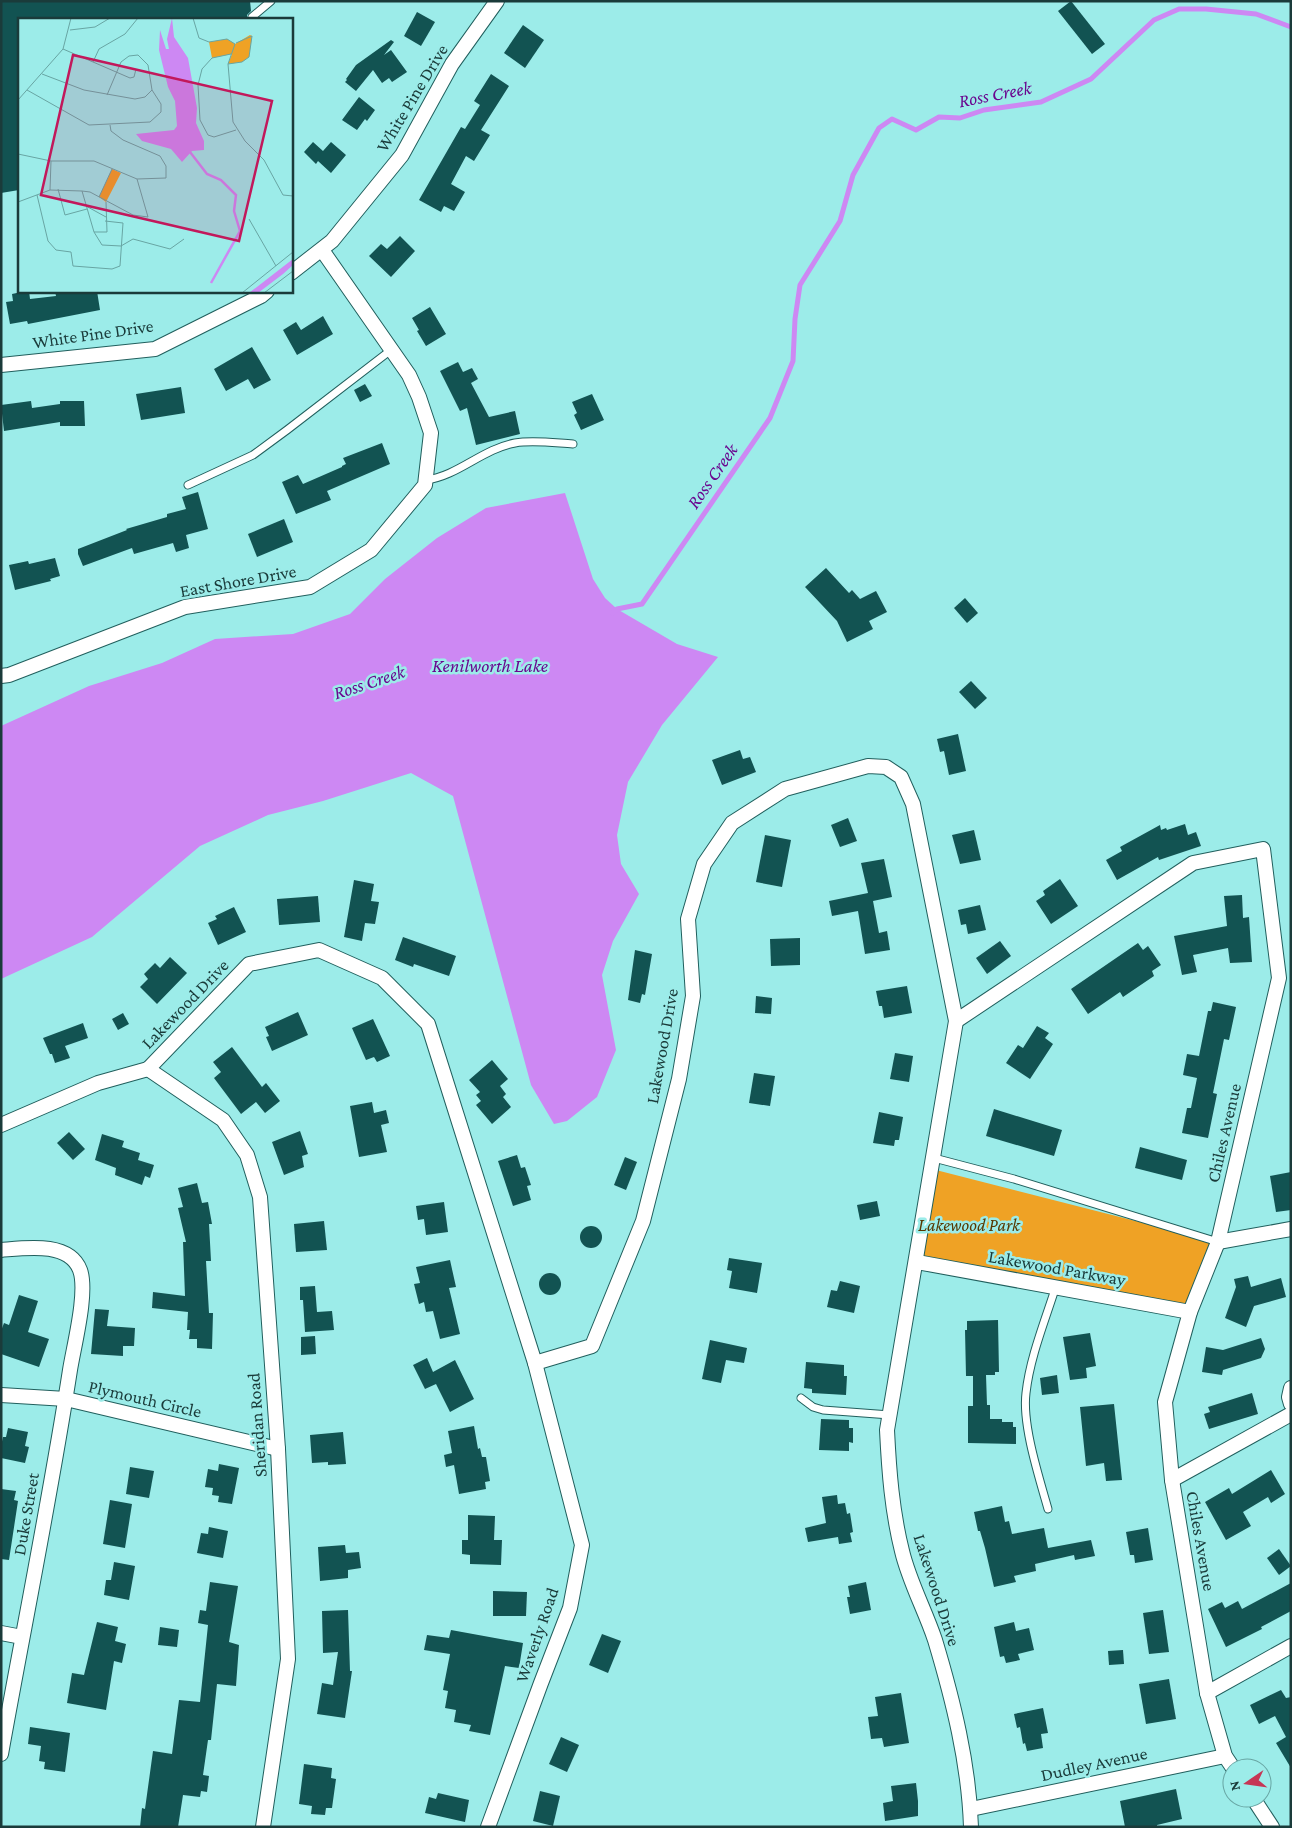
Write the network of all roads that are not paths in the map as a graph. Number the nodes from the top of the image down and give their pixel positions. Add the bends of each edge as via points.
1 (271, 1) edge
2 (497, 1) edge
3 (252, 17) dead end
4 (322, 250) junction
5 (292, 273) edge
6 (267, 292) edge
7 (391, 350) junction
8 (1, 365) edge
9 (573, 444) dead end
10 (426, 480) junction
11 (188, 486) dead end
12 (1, 676) edge
13 (956, 1021) junction
14 (148, 1069) junction
15 (1, 1125) edge
16 (934, 1158) junction
17 (1291, 1229) edge
18 (1218, 1242) junction
19 (1, 1250) edge
20 (916, 1262) junction
21 (1056, 1286) junction
22 (1190, 1312) junction
23 (535, 1363) junction
24 (1291, 1388) edge
25 (1, 1395) edge
26 (801, 1398) dead end
27 (66, 1399) junction
28 (1291, 1404) edge
29 (1291, 1414) edge
30 (890, 1415) junction
31 (278, 1449) junction
32 (1172, 1480) junction
33 (1048, 1509) dead end
34 (1, 1633) edge
35 (22, 1637) junction
36 (1291, 1646) edge
37 (1207, 1693) junction
38 (1, 1754) edge
39 (1228, 1758) edge
40 (1222, 1763) edge
41 (1260, 1808) edge
42 (971, 1809) junction
43 (263, 1827) edge
44 (488, 1827) edge
45 (971, 1827) edge
46 (1272, 1827) edge

1 - 3 lane
2 - 4 street, White Pine Drive via 452,64 402,155
4 - 5 street, White Pine Drive
4 - 7 street, East Shore Drive
6 - 8 street, White Pine Drive via 155,348
7 - 10 street, East Shore Drive via 409,375 431,433
7 - 11 lane via 253,455
9 - 10 lane via 515,443 479,456 445,476
10 - 12 street, East Shore Drive via 371,550 310,587 185,608
13 - 16 street, Lakewood Drive
13 - 18 street, Chiles Avenue via 1194,863 1263,849 1279,978
13 - 23 street, Lakewood Drive via 913,804 901,777 886,767 868,766 784,789 732,823 704,864 688,919 693,996 679,1079 643,1221 592,1346
14 - 15 street via 98,1083
14 - 23 street, Lakewood Drive via 249,964 318,950 382,978 428,1024
14 - 31 street, Sheridan Road via 223,1120 247,1155 260,1197
16 - 18 lane via 1014,1179
16 - 20 street, Lakewood Drive
17 - 18 street
18 - 22 street, Chiles Avenue
19 - 27 street, Duke Street via 34,1247 66,1253 79,1268 83,1288
20 - 21 street, Lakewood Parkway
20 - 30 street, Lakewood Drive
21 - 22 street, Lakewood Parkway
21 - 33 lane via 1030,1368 1026,1394 1030,1438
22 - 32 street, Chiles Avenue via 1164,1402
23 - 44 street, Waverly Road via 582,1545 570,1608
24 - 28 street
25 - 27 street, Plymouth Circle
26 - 30 lane via 823,1410
27 - 31 street, Plymouth Circle
27 - 35 street, Duke Street
29 - 32 street
30 - 42 street, Lakewood Drive via 887,1430 889,1484 902,1552 937,1649 958,1726
31 - 43 street, Sheridan Road via 288,1659
32 - 37 street, Chiles Avenue
34 - 35 street
35 - 38 street, Duke Street
36 - 37 street
37 - 39 street, Chiles Avenue
40 - 42 street, Dudley Avenue
41 - 46 street
42 - 45 street, Lakewood Drive

